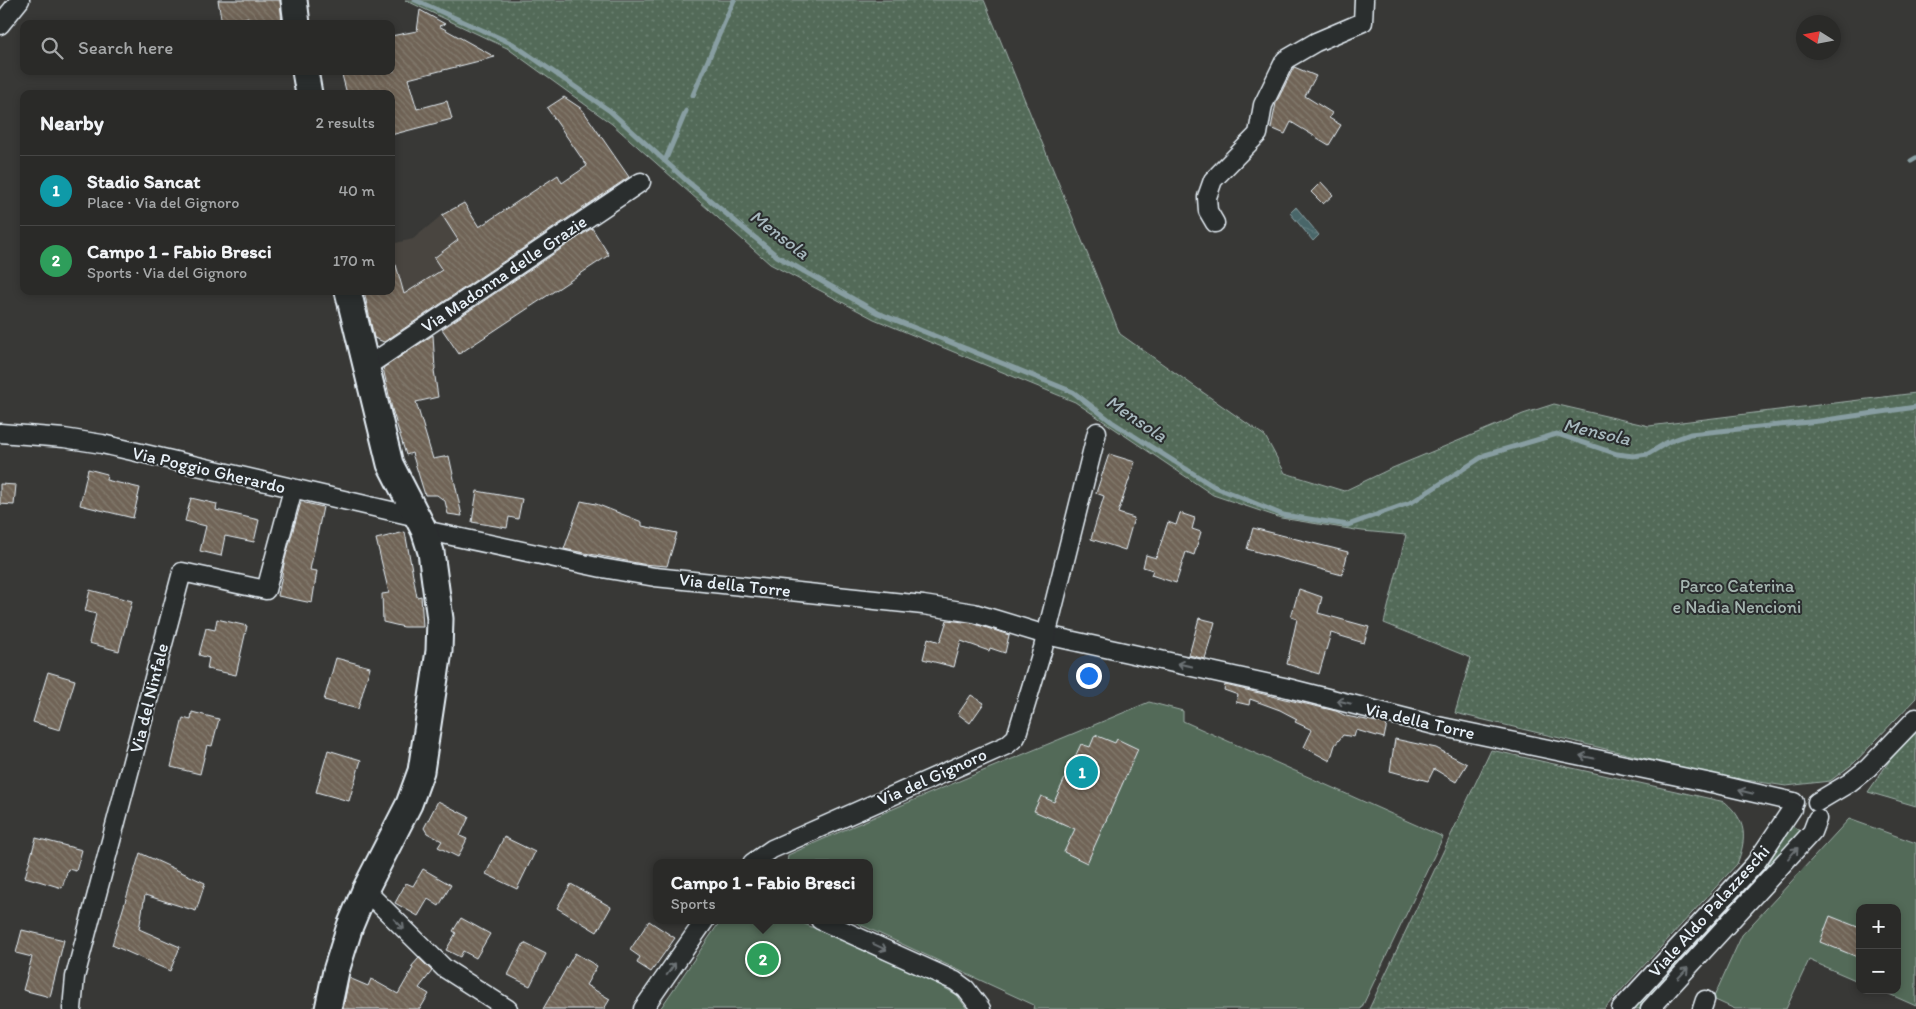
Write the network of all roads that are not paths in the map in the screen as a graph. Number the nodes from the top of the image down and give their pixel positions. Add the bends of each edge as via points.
1 (20, 0) edge
2 (294, 0) edge
3 (1364, 0) edge
4 (296, 20) edge
5 (0, 24) edge
6 (306, 75) edge
7 (308, 90) edge
8 (641, 182) dead end
9 (1215, 222) dead end
10 (349, 295) edge
11 (366, 367) junction
12 (1096, 432) dead end
13 (0, 433) edge
14 (293, 489) junction
15 (421, 524) junction
16 (1046, 635) junction
17 (1916, 718) edge
18 (1793, 805) junction
19 (1817, 810) junction
20 (757, 859) edge
21 (365, 890) junction
22 (702, 924) edge
23 (829, 924) edge
24 (72, 1009) edge
25 (328, 1009) edge
26 (508, 1009) edge
27 (643, 1009) edge
28 (980, 1009) edge
29 (1620, 1009) edge
30 (1650, 1009) edge

1 - 5 street
2 - 4 street
3 - 9 street via 1362,22 1285,60 1263,105 1258,134 1213,180 1207,197 1208,211
6 - 7 street
8 - 11 street, Via Madonna delle Grazie
10 - 11 street
11 - 15 street via 390,464
12 - 16 street
13 - 14 street, Via Poggio Gherardo via 102,444
14 - 15 street, Via Poggio Gherardo
14 - 24 street, Via del Ninfale via 266,590 182,572 75,977
15 - 16 street, Via della Torre via 602,568 655,577 923,605 974,613
15 - 21 street via 431,552 440,619 439,651 424,754 409,804
18 -> 16 street, Via della Torre via 1716,784 1438,726 1284,687
16 - 20 street, Via del Gignoro via 1020,728 1012,741 801,835
17 - 19 street via 1868,768
18 - 19 street via 1804,796 1811,797
18 - 19 street via 1793,818 1800,824 1809,824
18 - 29 street, Viale Aldo Palazzeschi via 1755,864
30 -> 19 street, Viale Aldo Palazzeschi via 1812,832
21 - 25 street via 342,948
21 -> 26 street via 444,968
27 -> 22 street
23 -> 28 street via 955,981 966,989

